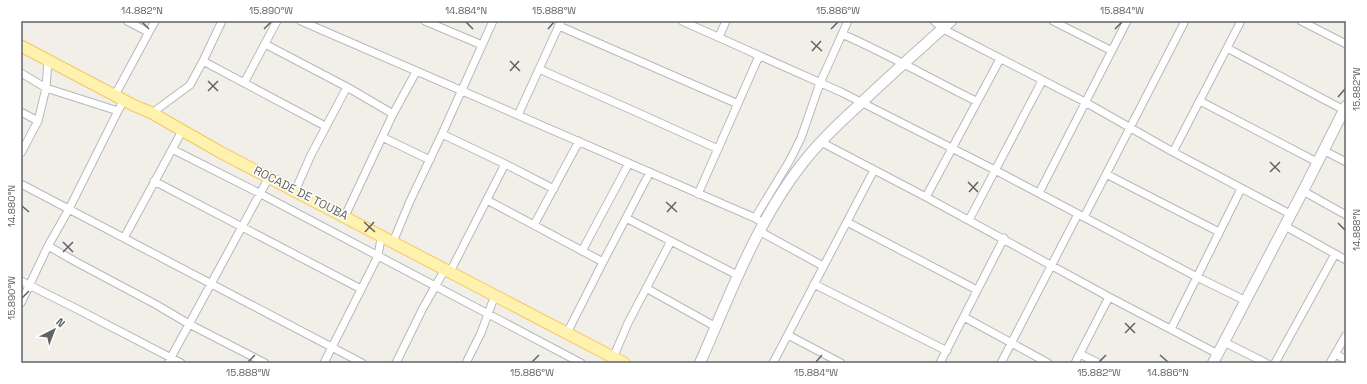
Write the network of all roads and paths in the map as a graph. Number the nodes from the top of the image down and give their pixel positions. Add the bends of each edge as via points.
1 (127, 21) edge
2 (155, 21) edge
3 (222, 21) edge
4 (277, 21) edge
5 (304, 21) edge
6 (425, 21) edge
7 (493, 21) edge
8 (682, 21) edge
9 (726, 21) edge
10 (848, 21) edge
11 (934, 21) edge
12 (951, 21) edge
13 (1053, 21) edge
14 (1127, 21) edge
15 (1185, 21) edge
16 (1240, 21) edge
17 (1301, 21) edge
18 (560, 23) edge
19 (943, 28) junction
20 (148, 32) junction
21 (842, 34) junction
22 (718, 37) junction
23 (265, 44) junction
24 (1346, 44) edge
25 (482, 45) junction
26 (21, 46) edge
27 (1227, 48) junction
28 (1112, 51) junction
29 (759, 56) junction
30 (1000, 59) junction
31 (48, 60) junction
32 (203, 61) junction
33 (903, 64) junction
34 (539, 69) junction
35 (416, 72) junction
36 (21, 73) edge
37 (1042, 81) junction
38 (244, 83) junction
39 (820, 84) junction
40 (347, 87) junction
41 (46, 88) junction
42 (462, 92) junction
43 (120, 98) junction
44 (976, 101) junction
45 (1200, 101) junction
46 (1085, 102) junction
47 (861, 103) junction
48 (738, 104) junction
49 (1345, 108) edge
50 (118, 111) junction
51 (21, 112) edge
52 (152, 113) junction
53 (393, 114) junction
54 (518, 115) junction
55 (38, 121) junction
56 (325, 126) junction
57 (1129, 128) junction
58 (182, 131) junction
59 (442, 134) junction
60 (382, 137) junction
61 (579, 141) junction
62 (821, 142) junction
63 (952, 148) junction
64 (172, 149) junction
65 (718, 149) junction
66 (1323, 150) junction
67 (1173, 152) junction
68 (21, 153) edge
69 (430, 160) junction
70 (1317, 162) junction
71 (1346, 162) edge
72 (629, 163) junction
73 (505, 164) junction
74 (874, 170) junction
75 (995, 170) junction
76 (650, 172) junction
77 (1106, 174) junction
78 (269, 177) junction
79 (154, 181) junction
80 (21, 184) edge
81 (554, 189) junction
82 (1241, 189) junction
83 (295, 190) junction
84 (1303, 191) junction
85 (259, 193) junction
86 (1039, 193) junction
87 (698, 194) junction
88 (926, 197) junction
89 (487, 200) junction
90 (69, 210) junction
91 (1290, 214) junction
92 (1346, 215) edge
93 (345, 216) junction
94 (1081, 216) junction
95 (626, 218) junction
96 (969, 220) junction
97 (847, 222) junction
98 (759, 224) junction
99 (534, 225) junction
100 (242, 226) junction
101 (1285, 226) junction
102 (1219, 232) junction
103 (124, 238) junction
104 (1004, 238) junction
105 (388, 239) junction
106 (671, 241) junction
107 (48, 246) junction
108 (582, 251) junction
109 (1335, 254) junction
110 (378, 256) junction
111 (1346, 260) edge
112 (603, 262) junction
113 (1052, 265) junction
114 (823, 266) junction
115 (448, 270) junction
116 (739, 276) junction
117 (1197, 278) junction
118 (21, 281) edge
119 (211, 284) junction
120 (814, 284) junction
121 (30, 286) junction
122 (435, 287) junction
123 (646, 288) junction
124 (361, 289) junction
125 (977, 290) junction
126 (494, 295) junction
127 (1109, 297) junction
128 (1246, 301) junction
129 (21, 303) edge
130 (488, 314) junction
131 (964, 317) junction
132 (189, 324) junction
133 (716, 327) junction
134 (1171, 329) junction
135 (568, 333) junction
136 (788, 335) junction
137 (1346, 335) edge
138 (1224, 342) junction
139 (1012, 343) junction
140 (332, 348) junction
141 (946, 351) junction
142 (1080, 354) junction
143 (1336, 354) junction
144 (1215, 358) edge
145 (170, 360) edge
146 (1346, 360) edge
147 (618, 361) edge
148 (181, 363) edge
149 (265, 363) edge
150 (324, 363) edge
151 (362, 363) edge
152 (396, 363) edge
153 (466, 363) edge
154 (581, 363) edge
155 (700, 363) edge
156 (773, 363) edge
157 (841, 363) edge
158 (940, 363) edge
159 (1001, 363) edge
160 (1048, 363) edge
161 (1075, 363) edge
162 (1098, 363) edge
163 (1266, 363) edge
164 (1275, 363) edge
165 (1330, 363) edge

1 - 20 street
2 - 20 street
3 - 32 street
4 - 23 street
5 - 35 street
6 - 25 street
7 - 25 street
8 - 22 street
9 - 22 street
10 - 21 street
11 - 19 street
12 - 19 main road
13 - 28 street
14 - 28 street
15 - 57 street
16 - 27 street
17 - 24 street
18 - 34 street
18 - 48 street
19 - 30 street
19 - 33 main road
20 - 43 street
21 - 33 street
21 - 39 street
22 - 29 street
23 - 38 street
23 - 40 street
25 - 42 street
26 - 31 main road, ROCADE DE TOUBA
27 - 45 street
27 - 49 street
28 - 46 street
29 - 39 street
29 - 48 street
30 - 37 street
30 - 44 street
31 - 41 street
31 - 43 main road, ROCADE DE TOUBA
32 - 38 street
32 - 52 street via 190,85
33 - 44 street
33 - 47 main road
34 - 54 street
34 - 65 street
35 - 42 street
35 - 53 street
36 - 41 street
37 - 46 street
37 - 75 street
38 - 56 street
39 - 47 street
39 - 98 street via 801,138
40 - 53 street
40 - 56 street
41 - 50 street
41 - 55 street
42 - 54 street
42 - 59 street
43 - 50 street
43 - 52 main road, ROCADE DE TOUBA
44 - 63 street
45 - 67 street
45 - 70 street
46 - 57 street
46 - 86 street
47 - 62 main road
47 - 63 street
48 - 65 street
49 - 66 main road
50 - 90 street
51 - 55 street
52 - 58 main road, ROCADE DE TOUBA
53 - 60 street
54 - 61 street
55 - 68 street
56 - 83 street
57 - 67 street
57 - 77 street
58 - 64 street
58 - 78 main road, ROCADE DE TOUBA
59 - 69 street
59 - 73 street
60 - 69 street
60 - 93 street
61 - 72 street
61 - 81 street
62 - 74 street
62 - 98 main road
63 - 75 street
63 - 88 street
64 - 79 street
64 - 85 street
65 - 87 street
66 - 70 main road
66 - 71 street
67 - 82 street
69 - 105 street
70 - 84 main road
72 - 76 street
72 - 108 street
73 - 81 street
73 - 89 street
74 - 88 street
74 - 97 street
75 - 86 street
75 - 96 street
76 - 87 street
76 - 95 street
77 - 94 street
77 - 102 street
78 - 83 main road, ROCADE DE TOUBA
78 - 85 street
79 - 100 street
79 - 103 street
80 - 90 street
81 - 99 street
82 - 91 street
82 - 102 street
83 - 93 main road, ROCADE DE TOUBA
84 - 91 main road
84 - 92 street
85 - 100 street
85 - 110 street
86 - 94 street
87 - 98 street
88 - 96 street
89 - 99 street
89 - 115 street
90 - 103 street
90 - 107 street
91 - 101 main road
93 - 105 main road, ROCADE DE TOUBA
94 - 113 street
94 - 117 street
95 - 106 street
95 - 112 street
96 - 104 street
97 - 114 street
97 - 125 street
98 - 114 street
98 - 116 main road
99 - 108 street
100 - 119 street
100 - 124 street
101 - 109 street
101 - 128 main road
102 - 117 street
103 - 119 street
104 - 113 street
104 - 125 street
105 - 110 street via 380,244
105 - 115 main road, ROCADE DE TOUBA
106 - 116 street
106 - 123 street
107 - 121 street
107 - 132 street
108 - 112 street
109 - 111 street
109 - 164 street
110 - 122 street
110 - 124 street
112 - 135 street
113 - 127 street
113 - 139 street
114 - 120 street
115 - 122 street
115 - 126 main road, ROCADE DE TOUBA
116 - 133 main road
117 - 128 street
117 - 134 street
118 - 121 street
119 - 132 street
119 - 140 street
120 - 136 street
120 - 141 street
121 - 129 street
121 - 145 street
122 - 130 street
122 - 152 street
123 - 133 street
123 - 147 street via 628,323
124 - 140 street
125 - 131 street
126 - 130 street
126 - 135 main road, ROCADE DE TOUBA
127 - 134 street
127 - 142 street
128 - 138 main road
130 - 153 street
130 - 154 street
131 - 139 street
131 - 141 street
132 - 145 street
132 - 149 street
133 - 155 main road
134 - 144 street
135 - 147 main road, ROCADE DE TOUBA
136 - 156 street
136 - 157 street
137 - 143 street
138 - 144 main road
138 - 163 street
139 - 159 street
139 - 160 street
140 - 150 street
140 - 151 street
141 - 158 street
142 - 161 street
142 - 162 street
143 - 146 street
143 - 165 street
145 - 148 street

